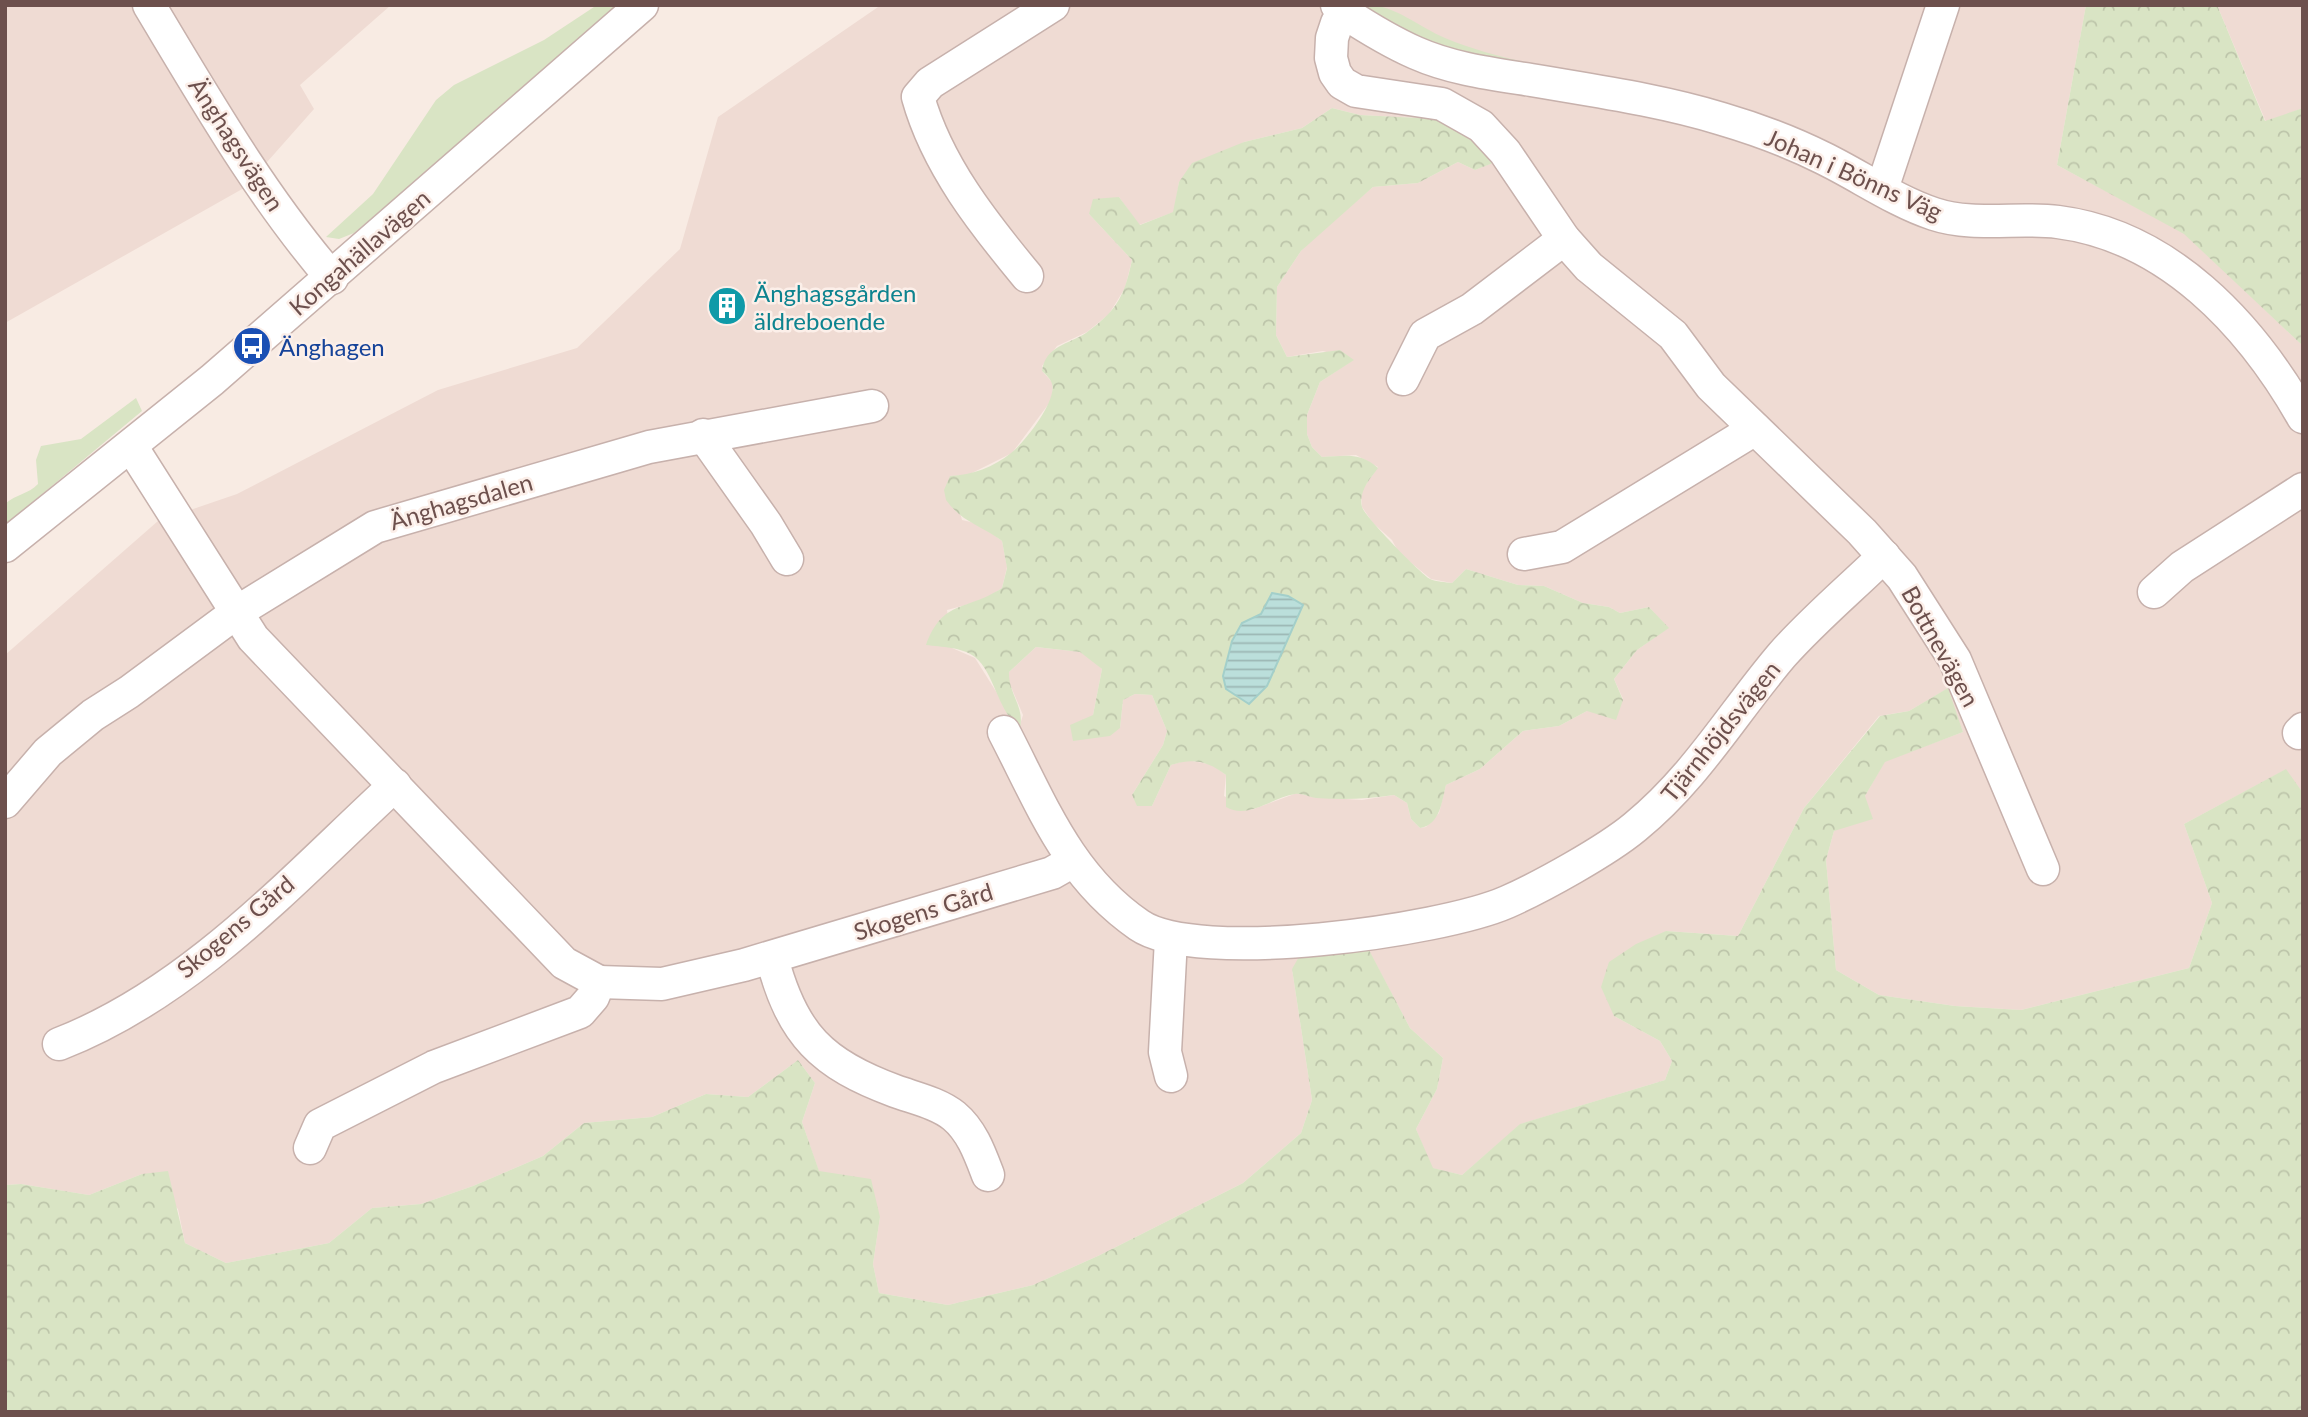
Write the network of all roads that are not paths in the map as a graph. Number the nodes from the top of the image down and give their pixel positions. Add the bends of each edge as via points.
1 (149, 5) edge
2 (642, 5) edge
3 (1052, 5) edge
4 (1943, 5) edge
5 (1341, 9) edge
6 (1882, 189) junction
7 (1564, 239) junction
8 (1027, 276) dead end
9 (332, 278) junction
10 (1403, 379) dead end
11 (872, 406) dead end
12 (2303, 416) edge
13 (1755, 429) junction
14 (703, 435) junction
15 (131, 446) junction
16 (2303, 489) edge
17 (5, 546) edge
18 (1524, 554) dead end
19 (1884, 556) junction
20 (786, 559) dead end
21 (2154, 592) dead end
22 (237, 612) junction
23 (1004, 732) dead end
24 (395, 785) junction
25 (5, 802) edge
26 (1073, 861) junction
27 (2043, 869) dead end
28 (1171, 939) junction
29 (772, 958) junction
30 (599, 982) junction
31 (59, 1044) dead end
32 (1171, 1076) dead end
33 (310, 1148) dead end
34 (988, 1175) dead end

1 - 9 street, Änghagsvägen via 281,211
2 - 9 street, Kongahällavägen
3 - 8 street via 930,83 918,97 941,154 981,220
4 - 6 street
5 - 6 street, Johan i Bönns Väg via 1417,54 1451,65 1617,94 1723,119 1822,157
5 - 7 street, Bottnevägen via 1331,58 1342,83 1356,91 1442,104 1481,126 1505,152
6 - 12 street, Johan i Bönns Väg via 1936,215 2083,226 2111,233 2151,253 2227,314 2270,362
7 - 10 street via 1472,309 1425,335
7 - 13 street, Bottnevägen via 1589,267 1673,335 1711,386
9 - 15 street, Kongahällavägen
11 - 14 street, Änghagsdalen
13 - 18 street via 1562,547
13 - 19 street, Bottnevägen
14 - 20 street
14 - 22 street, Änghagsdalen via 375,527
15 - 17 street, Kongahällavägen
15 - 22 street, Skogens Gård
16 - 21 street via 2182,567
19 - 27 street, Bottnevägen via 1955,660
19 - 28 street, Tjärnhöjdsvägen via 1784,653 1672,796 1631,830 1506,903 1414,927 1326,940
22 - 24 street, Skogens Gård via 287,676
22 - 25 street via 48,751
23 - 26 street, Tjärnhöjdsvägen
24 - 30 street, Skogens Gård via 564,963
24 - 31 street, Skogens Gård via 195,964 102,1027
26 - 28 street, Tjärnhöjdsvägen via 1092,887 1141,926
26 - 29 street, Skogens Gård via 1052,873
28 - 32 street via 1165,1052
29 - 30 street, Skogens Gård via 662,984
29 - 34 street via 803,1033 829,1060 865,1080 953,1115 976,1145
30 - 33 street via 580,1012 434,1067 320,1125

